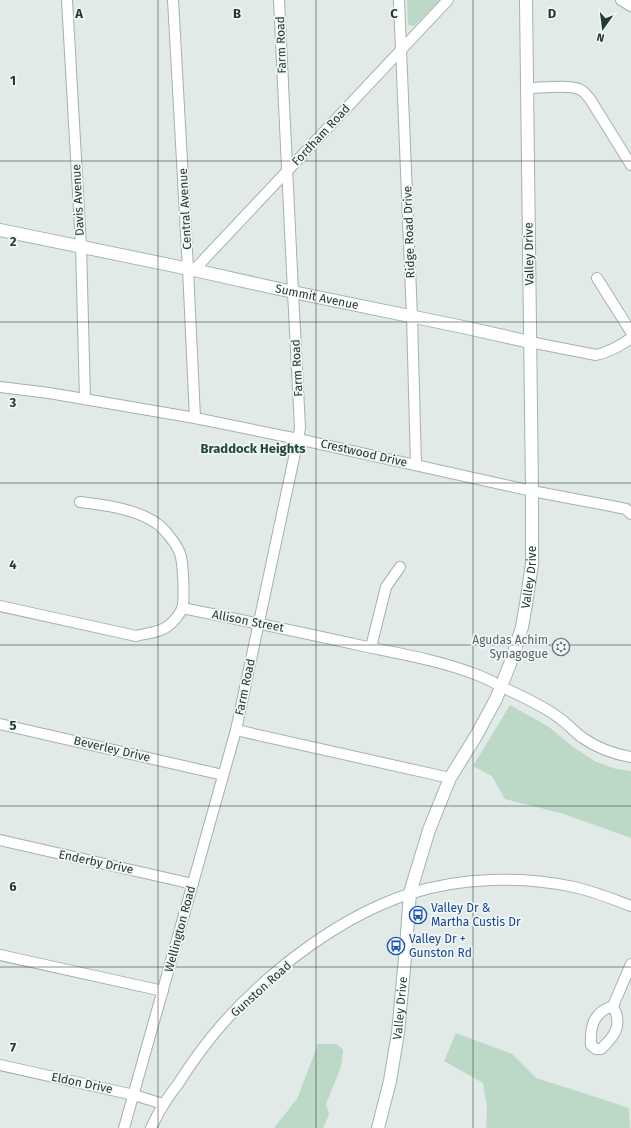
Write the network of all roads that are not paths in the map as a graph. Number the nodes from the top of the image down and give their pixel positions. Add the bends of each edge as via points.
1 (67, 0) edge
2 (173, 0) edge
3 (279, 0) edge
4 (399, 0) edge
5 (448, 0) edge
6 (526, 0) edge
7 (621, 0) edge
8 (631, 6) edge
9 (402, 49) junction
10 (528, 88) junction
11 (631, 165) edge
12 (287, 172) junction
13 (0, 230) edge
14 (81, 246) junction
15 (191, 269) junction
16 (597, 278) dead end
17 (293, 292) junction
18 (412, 316) junction
19 (631, 332) edge
20 (631, 338) edge
21 (530, 342) junction
22 (0, 387) edge
23 (86, 400) junction
24 (195, 418) junction
25 (298, 439) junction
26 (416, 465) junction
27 (532, 490) junction
28 (80, 502) dead end
29 (631, 514) edge
30 (400, 567) dead end
31 (0, 606) edge
32 (182, 608) junction
33 (259, 623) junction
34 (371, 647) junction
35 (502, 687) junction
36 (0, 724) edge
37 (236, 730) junction
38 (631, 757) edge
39 (223, 775) junction
40 (450, 778) junction
41 (0, 840) edge
42 (193, 884) junction
43 (410, 893) junction
44 (631, 906) edge
45 (0, 955) edge
46 (631, 964) edge
47 (163, 991) junction
48 (613, 1006) dead end
49 (0, 1066) edge
50 (134, 1095) junction
51 (163, 1104) junction
52 (124, 1128) edge
53 (152, 1128) edge
54 (378, 1128) edge

1 - 14 street, Davis Avenue
2 - 15 street, Central Avenue
3 - 12 street, Farm Road
4 - 9 street, Ridge Road Drive
5 - 9 street, Fordham Road
6 - 10 street, Valley Drive
7 - 8 street
9 - 12 street, Fordham Road
9 - 18 street, Ridge Road Drive
10 - 11 street via 569,87 582,90
10 - 21 street, Valley Drive
12 - 15 street, Fordham Road
12 - 17 street, Farm Road
13 - 14 street, Summit Avenue
14 - 15 street, Summit Avenue
14 - 23 street, Davis Avenue
15 - 17 street, Summit Avenue
15 - 24 street, Central Avenue
16 - 19 street
17 - 18 street, Summit Avenue
17 - 25 street, Farm Road via 300,408
18 - 21 street, Summit Avenue
18 - 26 street, Ridge Road Drive
20 - 21 street, Summit Avenue via 620,346 596,355
21 - 27 street, Valley Drive
22 - 23 street, Crestwood Drive
23 - 24 street, Crestwood Drive
24 - 25 street, Crestwood Drive
25 - 26 street, Crestwood Drive
25 - 33 street, Farm Road
26 - 27 street, Crestwood Drive
27 - 29 street, Crestwood Drive via 626,509
27 - 35 street, Valley Drive via 532,564 529,588 522,627
28 - 32 street via 133,512 160,526 178,548 181,557
30 - 34 street via 386,587
31 - 32 street via 136,636 159,631 169,625
32 - 33 street, Allison Street
33 - 34 street, Allison Street
33 - 37 street, Farm Road
34 - 35 street, Allison Street via 450,665 483,676
35 - 38 street, Allison Street via 533,701 598,747
35 - 40 street, Valley Drive
36 - 39 street, Beverley Drive
37 - 39 street, Wellington Road
37 - 40 street
39 - 42 street, Wellington Road
40 - 43 street, Valley Drive via 429,830
41 - 42 street, Enderby Drive
42 - 47 street, Wellington Road
43 - 44 street, Gunston Road via 482,880 518,880 574,887
43 - 51 street, Gunston Road via 366,912 332,931 275,973 207,1043
43 - 54 street, Valley Drive via 398,1033 390,1081
45 - 47 street
46 - 48 street
47 - 50 street, Wellington Road
49 - 50 street, Eldon Drive
50 - 51 street, Eldon Drive
50 - 52 street, Wellington Road
51 - 53 street, Gunston Road

